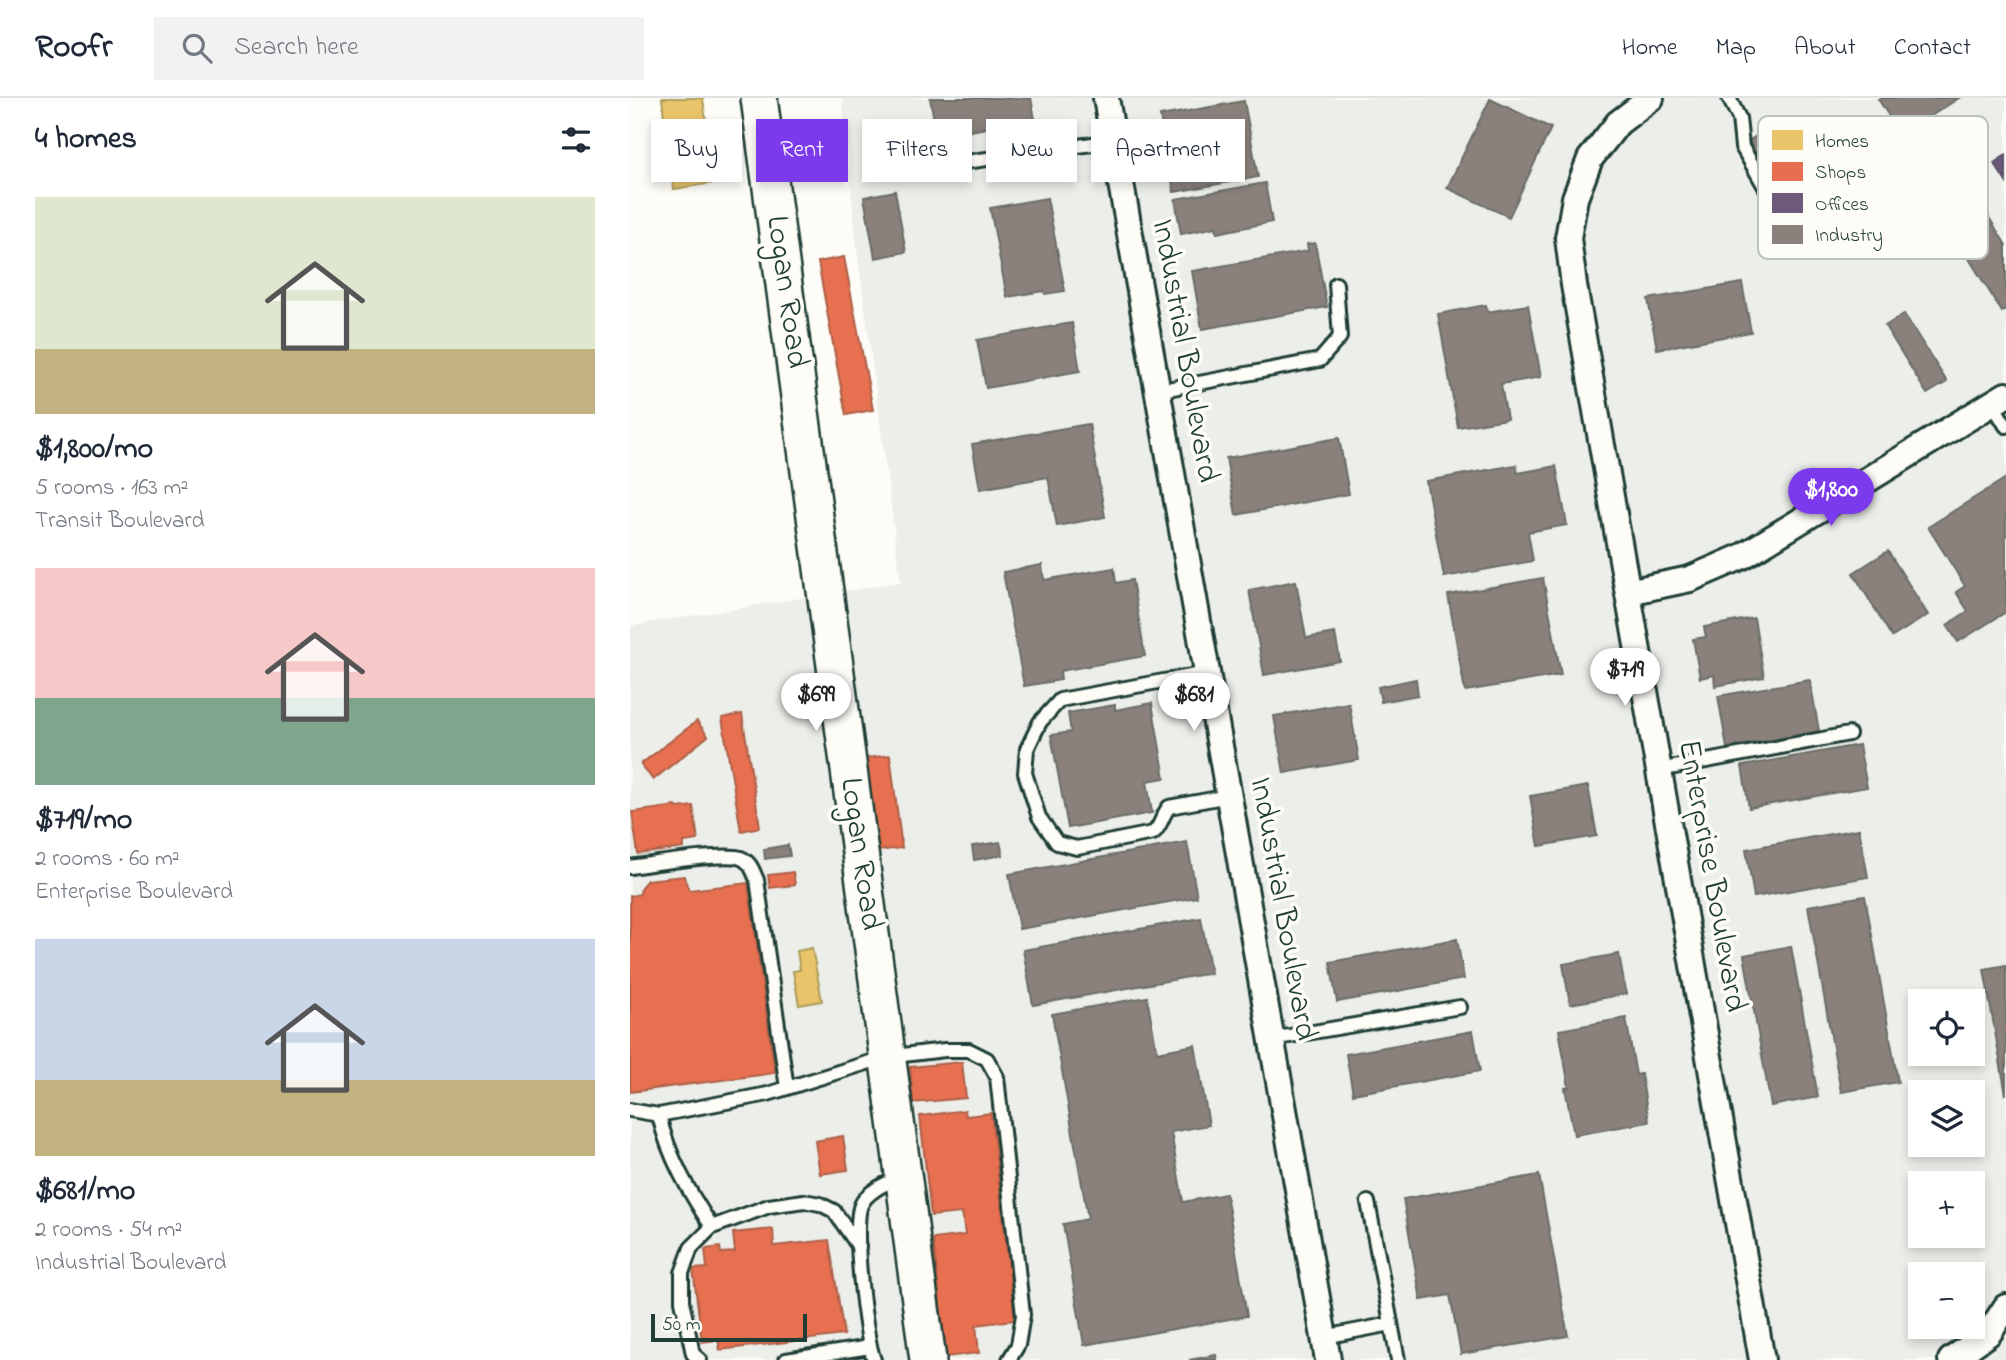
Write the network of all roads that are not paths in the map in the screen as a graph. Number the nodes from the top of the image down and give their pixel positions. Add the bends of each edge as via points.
1 (759, 98) edge
2 (1106, 98) edge
3 (1651, 98) edge
4 (1729, 98) edge
5 (1109, 119) edge
6 (1091, 144) edge
7 (972, 161) edge
8 (1758, 175) edge
9 (1120, 182) edge
10 (1336, 284) dead end
11 (1157, 391) junction
12 (1999, 399) edge
13 (2006, 426) edge
14 (1628, 592) junction
15 (1207, 673) junction
16 (1849, 733) dead end
17 (1659, 770) junction
18 (1229, 796) junction
19 (630, 867) edge
20 (1460, 1007) dead end
21 (1272, 1039) junction
22 (887, 1056) junction
23 (787, 1088) junction
24 (630, 1110) edge
25 (659, 1115) junction
26 (902, 1176) junction
27 (1368, 1202) dead end
28 (712, 1227) junction
29 (859, 1247) junction
30 (2006, 1307) edge
31 (1391, 1324) junction
32 (1326, 1349) edge
33 (872, 1353) edge
34 (700, 1360) edge
35 (786, 1360) edge
36 (928, 1360) edge
37 (1009, 1360) edge
38 (1398, 1360) edge
39 (1762, 1360) edge
40 (1951, 1360) edge

1 - 22 street, Logan Road
2 - 5 street, Industrial Boulevard
3 - 14 street, Enterprise Boulevard via 1618,123 1590,159 1575,198 1568,238
4 - 8 lane via 1740,118 1742,147
6 - 7 lane
9 - 11 street, Industrial Boulevard
10 - 11 lane via 1340,337 1320,360
11 - 15 street, Industrial Boulevard
12 - 13 lane
12 - 14 street via 1743,556 1690,579
14 - 17 street, Enterprise Boulevard
15 - 18 street, Industrial Boulevard
15 - 18 lane via 1060,700 1040,722 1027,749 1025,773 1039,817 1057,843 1077,848 1153,833 1169,807
16 - 17 lane
17 - 39 street, Enterprise Boulevard
18 - 21 street, Industrial Boulevard
19 - 23 lane via 716,857 741,858 750,864 757,880
20 - 21 lane
21 - 32 street, Industrial Boulevard
22 - 23 lane
22 - 26 street, Logan Road
22 - 37 lane via 969,1050 987,1059 997,1077 1023,1315 1018,1345
23 - 25 lane
24 - 25 lane
25 - 28 lane via 677,1167
26 - 29 lane via 877,1188 861,1203
26 - 36 street, Logan Road
27 - 31 lane
28 - 29 lane via 769,1206 804,1201 834,1211
28 - 34 lane via 691,1248 682,1273 682,1301 693,1354
29 - 33 lane
30 - 40 street via 1989,1333
31 - 32 lane
31 - 38 lane
33 - 35 lane

